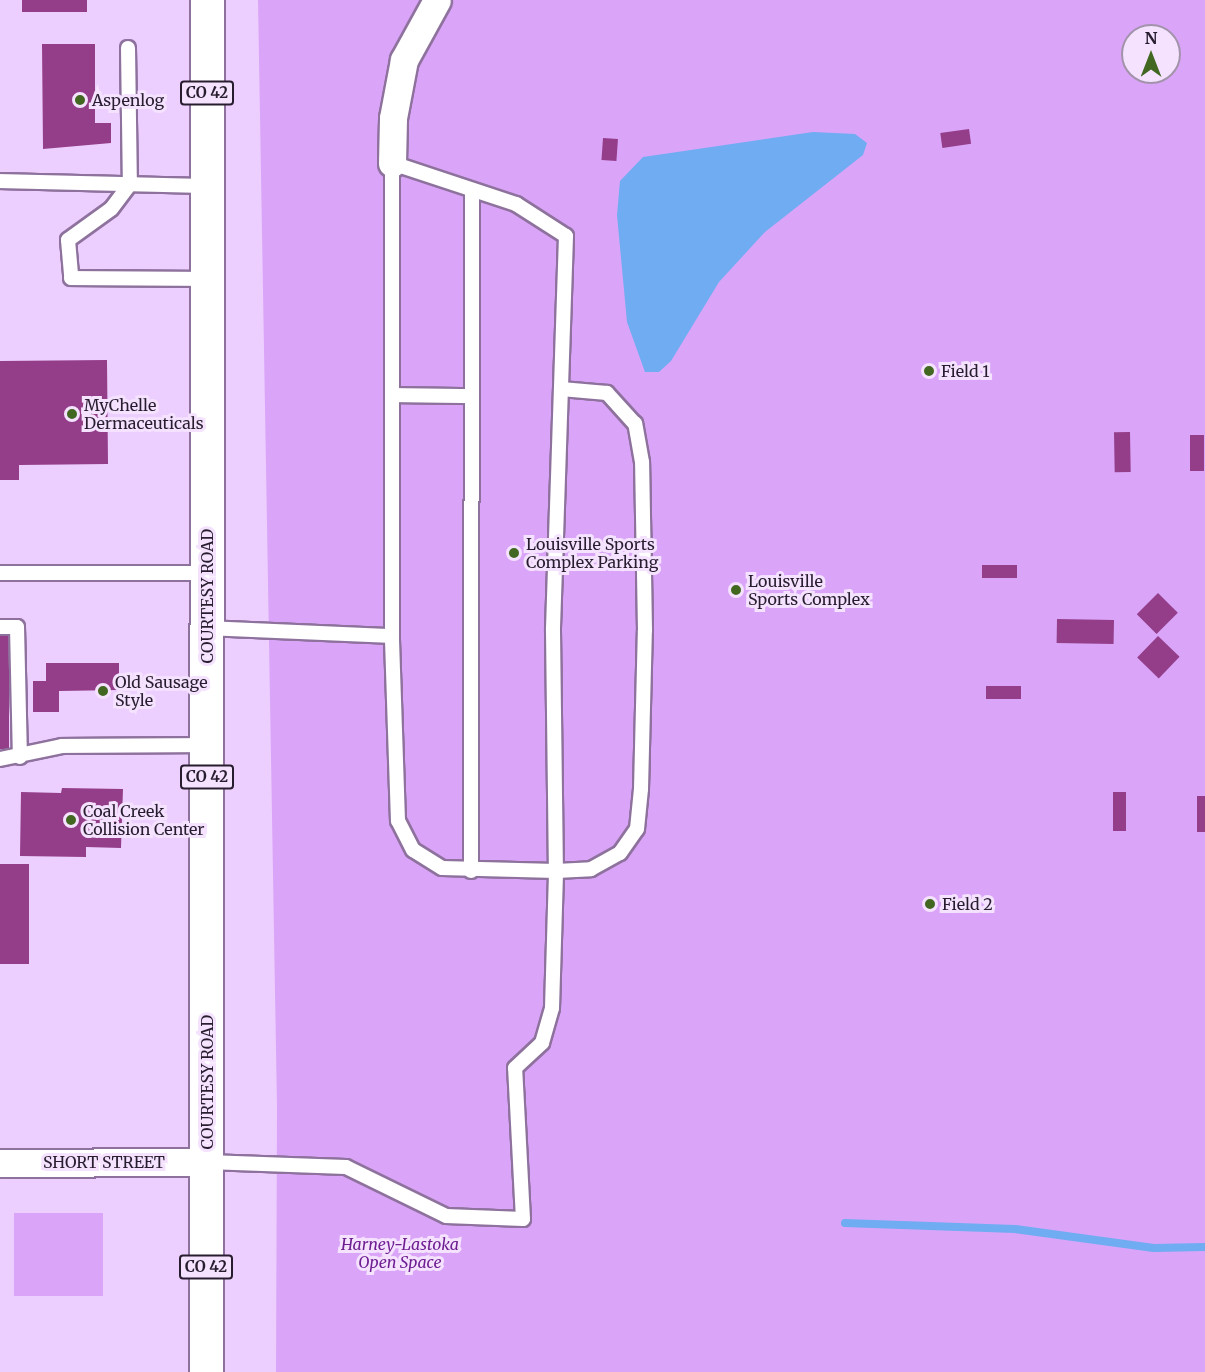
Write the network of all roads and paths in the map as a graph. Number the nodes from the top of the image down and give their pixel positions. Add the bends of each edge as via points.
1 (207, 0) edge
2 (437, 0) edge
3 (128, 48) dead end
4 (392, 163) junction
5 (0, 181) edge
6 (130, 184) junction
7 (208, 186) junction
8 (472, 189) junction
9 (208, 279) junction
10 (561, 389) junction
11 (396, 395) junction
12 (471, 396) junction
13 (0, 573) edge
14 (207, 573) junction
15 (0, 627) edge
16 (207, 628) junction
17 (392, 636) junction
18 (207, 745) junction
19 (20, 757) junction
20 (0, 759) edge
21 (471, 871) junction
22 (556, 871) junction
23 (207, 1161) junction
24 (0, 1163) edge
25 (206, 1372) edge

1 - 7 main road, COURTESY ROAD / CO 42
2 - 4 street via 404,60 393,118
3 - 6 lane
4 - 8 lane
4 - 11 lane
5 - 6 lane
6 - 7 lane
6 - 9 lane via 111,209 68,240 70,278
7 - 9 main road, COURTESY ROAD / CO 42
8 - 10 lane via 516,204 566,236
8 - 12 lane
9 - 14 main road, COURTESY ROAD / CO 42
10 - 22 lane via 553,631
10 - 22 lane via 607,393 635,424 642,462 645,630 637,829 620,853 591,869
11 - 12 lane
11 - 17 lane
12 - 21 lane
13 - 14 lane
14 - 16 main road, COURTESY ROAD / CO 42
15 - 19 lane via 17,627
16 - 17 lane
16 - 18 main road, COURTESY ROAD / CO 42
17 - 21 lane via 398,821 412,850 442,868
18 - 19 lane via 62,746
18 - 23 main road, COURTESY ROAD / CO 42
19 - 20 lane
21 - 22 lane
22 - 23 lane via 552,1008 542,1043 515,1068 523,1219 446,1216 346,1167
23 - 24 street, SHORT STREET
23 - 25 main road, COURTESY ROAD / CO 42

